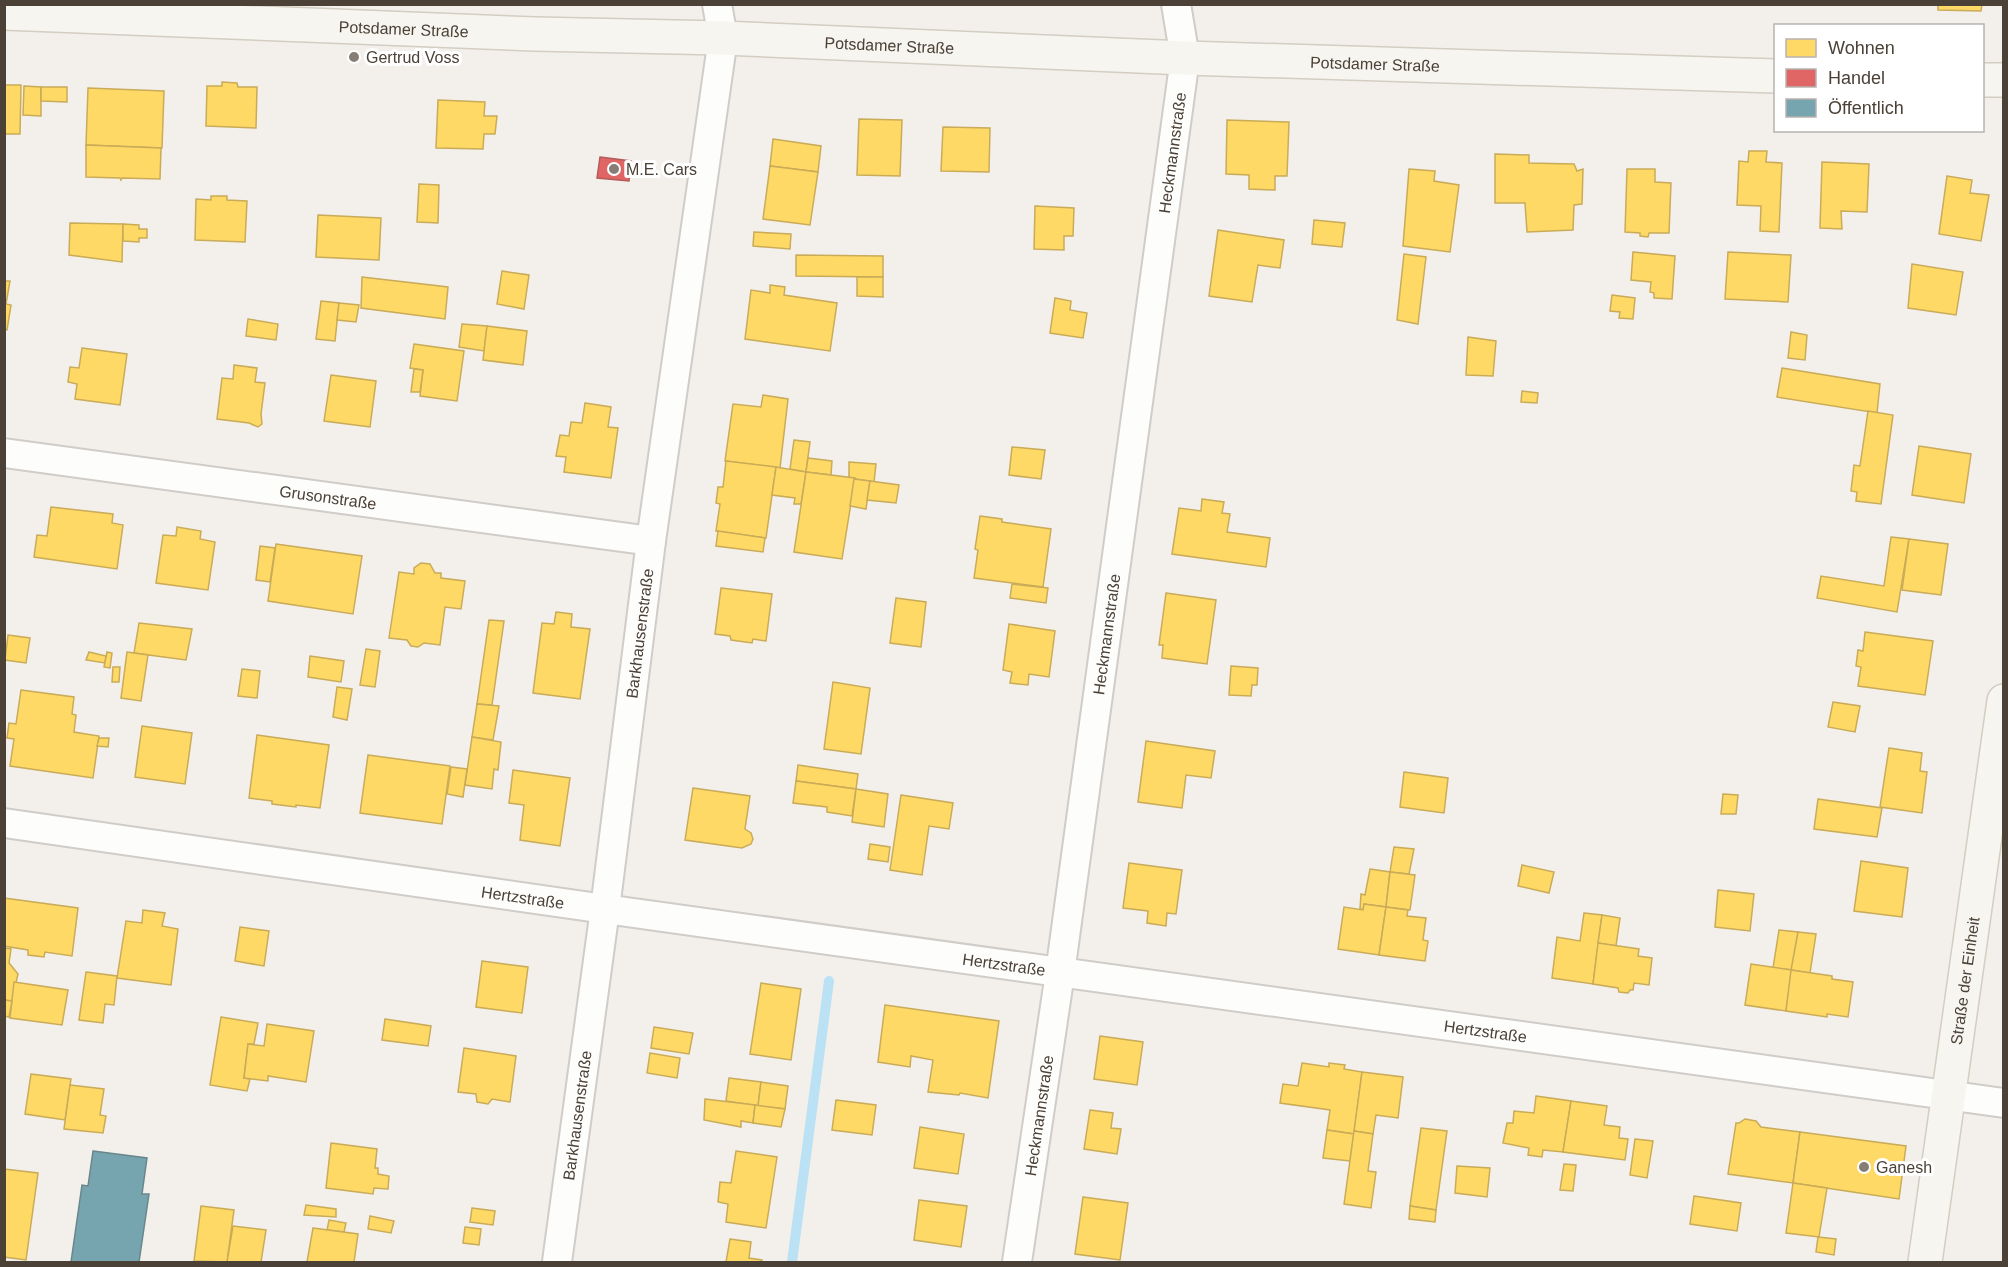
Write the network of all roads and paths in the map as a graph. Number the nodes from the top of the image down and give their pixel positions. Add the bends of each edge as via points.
1 (717, 4) edge
2 (1176, 4) edge
3 (4, 13) edge
4 (723, 38) junction
5 (1185, 58) junction
6 (1774, 76) edge
7 (1984, 80) edge
8 (2004, 80) edge
9 (4, 453) edge
10 (651, 541) junction
11 (2004, 701) edge
12 (4, 823) edge
13 (605, 909) junction
14 (1060, 973) junction
15 (1947, 1096) junction
16 (2004, 1103) edge
17 (557, 1263) edge
18 (1017, 1263) edge
19 (1925, 1263) edge

1 - 4 street, Barkhausenstraße
2 - 5 street, Heckmannstraße
3 - 4 street, Potsdamer Straße
4 - 5 street, Potsdamer Straße
4 - 10 street, Barkhausenstraße
5 - 6 street, Potsdamer Straße
5 - 14 street, Heckmannstraße
7 - 8 street
9 - 10 street, Grusonstraße
10 - 13 street, Barkhausenstraße
11 - 15 street, Straße der Einheit
12 - 13 street, Hertzstraße
13 - 14 street, Hertzstraße
13 - 17 street, Barkhausenstraße
14 - 15 street, Hertzstraße
14 - 18 street, Heckmannstraße
15 - 16 street, Hertzstraße
15 - 19 street, Straße der Einheit

